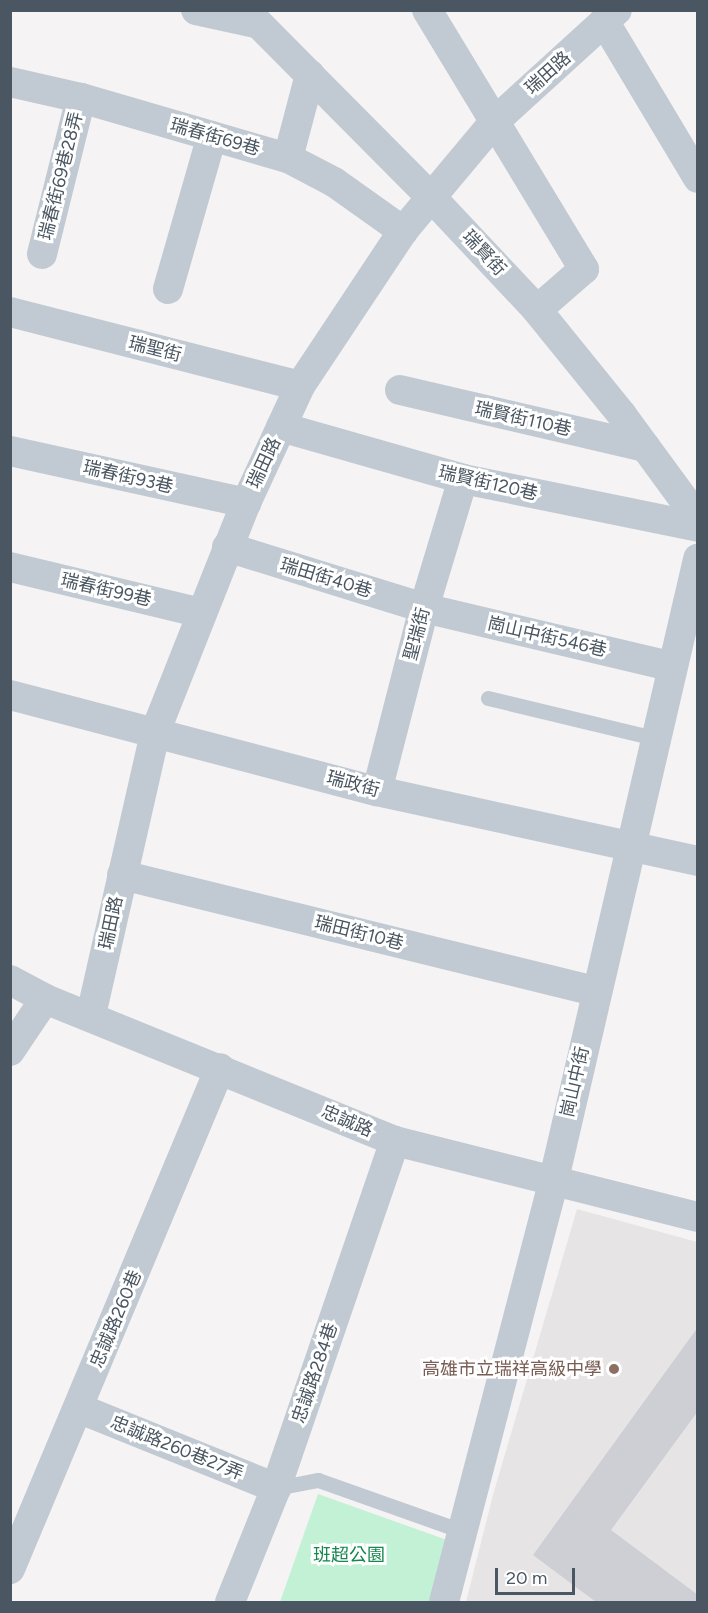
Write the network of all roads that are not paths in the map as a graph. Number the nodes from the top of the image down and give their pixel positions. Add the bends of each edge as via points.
1 (196, 10) edge
2 (427, 10) edge
3 (611, 16) edge
4 (250, 17) edge
5 (310, 75) junction
6 (10, 82) edge
7 (81, 98) junction
8 (494, 122) junction
9 (212, 136) junction
10 (288, 158) junction
11 (698, 178) edge
12 (432, 198) junction
13 (403, 231) junction
14 (42, 254) dead end
15 (168, 289) dead end
16 (537, 310) junction
17 (10, 312) edge
18 (300, 386) junction
19 (400, 390) dead end
20 (281, 427) junction
21 (645, 447) junction
22 (10, 451) edge
23 (463, 479) junction
24 (246, 503) junction
25 (698, 519) edge
26 (698, 527) edge
27 (227, 548) junction
28 (698, 559) edge
29 (10, 567) edge
30 (424, 608) junction
31 (202, 613) junction
32 (670, 666) junction
33 (10, 694) edge
34 (488, 698) dead end
35 (156, 730) junction
36 (654, 738) junction
37 (377, 791) junction
38 (631, 844) junction
39 (698, 861) edge
40 (122, 875) junction
41 (10, 980) edge
42 (595, 991) junction
43 (45, 999) junction
44 (91, 1015) junction
45 (10, 1052) edge
46 (220, 1068) junction
47 (395, 1141) junction
48 (554, 1179) junction
49 (698, 1217) edge
50 (78, 1408) junction
51 (276, 1488) junction
52 (462, 1531) junction
53 (10, 1569) edge
54 (230, 1602) edge
55 (444, 1602) edge

1 - 4 street
2 - 8 street
3 - 8 street, 瑞田路
3 - 11 street
4 - 5 street, 瑞賢街
5 - 10 street
5 - 12 street, 瑞賢街
6 - 7 street, 瑞春街69巷
7 - 9 street, 瑞春街69巷
7 - 14 street, 瑞春街69巷28弄
8 - 12 street, 瑞田路
8 - 16 street via 584,269
9 - 10 street, 瑞春街69巷
9 - 15 street
10 - 13 street, 瑞春街69巷 via 334,182
12 - 13 street, 瑞田路
12 - 16 street, 瑞賢街
13 - 18 street, 瑞田路
16 - 21 street, 瑞賢街
17 - 18 street, 瑞聖街
18 - 20 street, 瑞田路
19 - 21 street, 瑞賢街110巷
20 - 23 street, 瑞賢街120巷
20 - 24 street, 瑞田路
21 - 25 street, 瑞賢街
22 - 24 street, 瑞春街93巷
23 - 26 street, 瑞賢街120巷
23 - 30 street, 聖瑞街
24 - 27 street, 瑞田路
27 - 30 street, 瑞田街40巷
27 - 31 street, 瑞田路
28 - 32 street, 崗山中街
29 - 31 street, 瑞春街99巷
30 - 32 street, 崗山中街546巷
30 - 37 street, 聖瑞街
31 - 35 street, 瑞田路
32 - 36 street, 崗山中街
33 - 35 street, 瑞政街
34 - 36 lane
35 - 37 street, 瑞政街
35 - 40 street, 瑞田路
36 - 38 street, 崗山中街
37 - 38 street, 瑞政街
38 - 39 street, 瑞政街
38 - 42 street, 崗山中街
40 - 42 street, 瑞田街10巷
40 - 44 street, 瑞田路
41 - 43 street, 忠誠路
42 - 48 street, 崗山中街
43 - 44 street, 忠誠路
43 - 45 street
44 - 46 street, 忠誠路
46 - 47 street, 忠誠路
46 - 50 street, 忠誠路260巷
47 - 48 street, 忠誠路
47 - 51 street, 忠誠路284巷
48 - 49 street, 忠誠路
48 - 52 street, 崗山中街
50 - 51 street, 忠誠路260巷27弄
50 - 53 street, 忠誠路260巷
51 - 52 lane via 318,1480
51 - 54 street, 忠誠路284巷
52 - 55 street, 崗山中街

